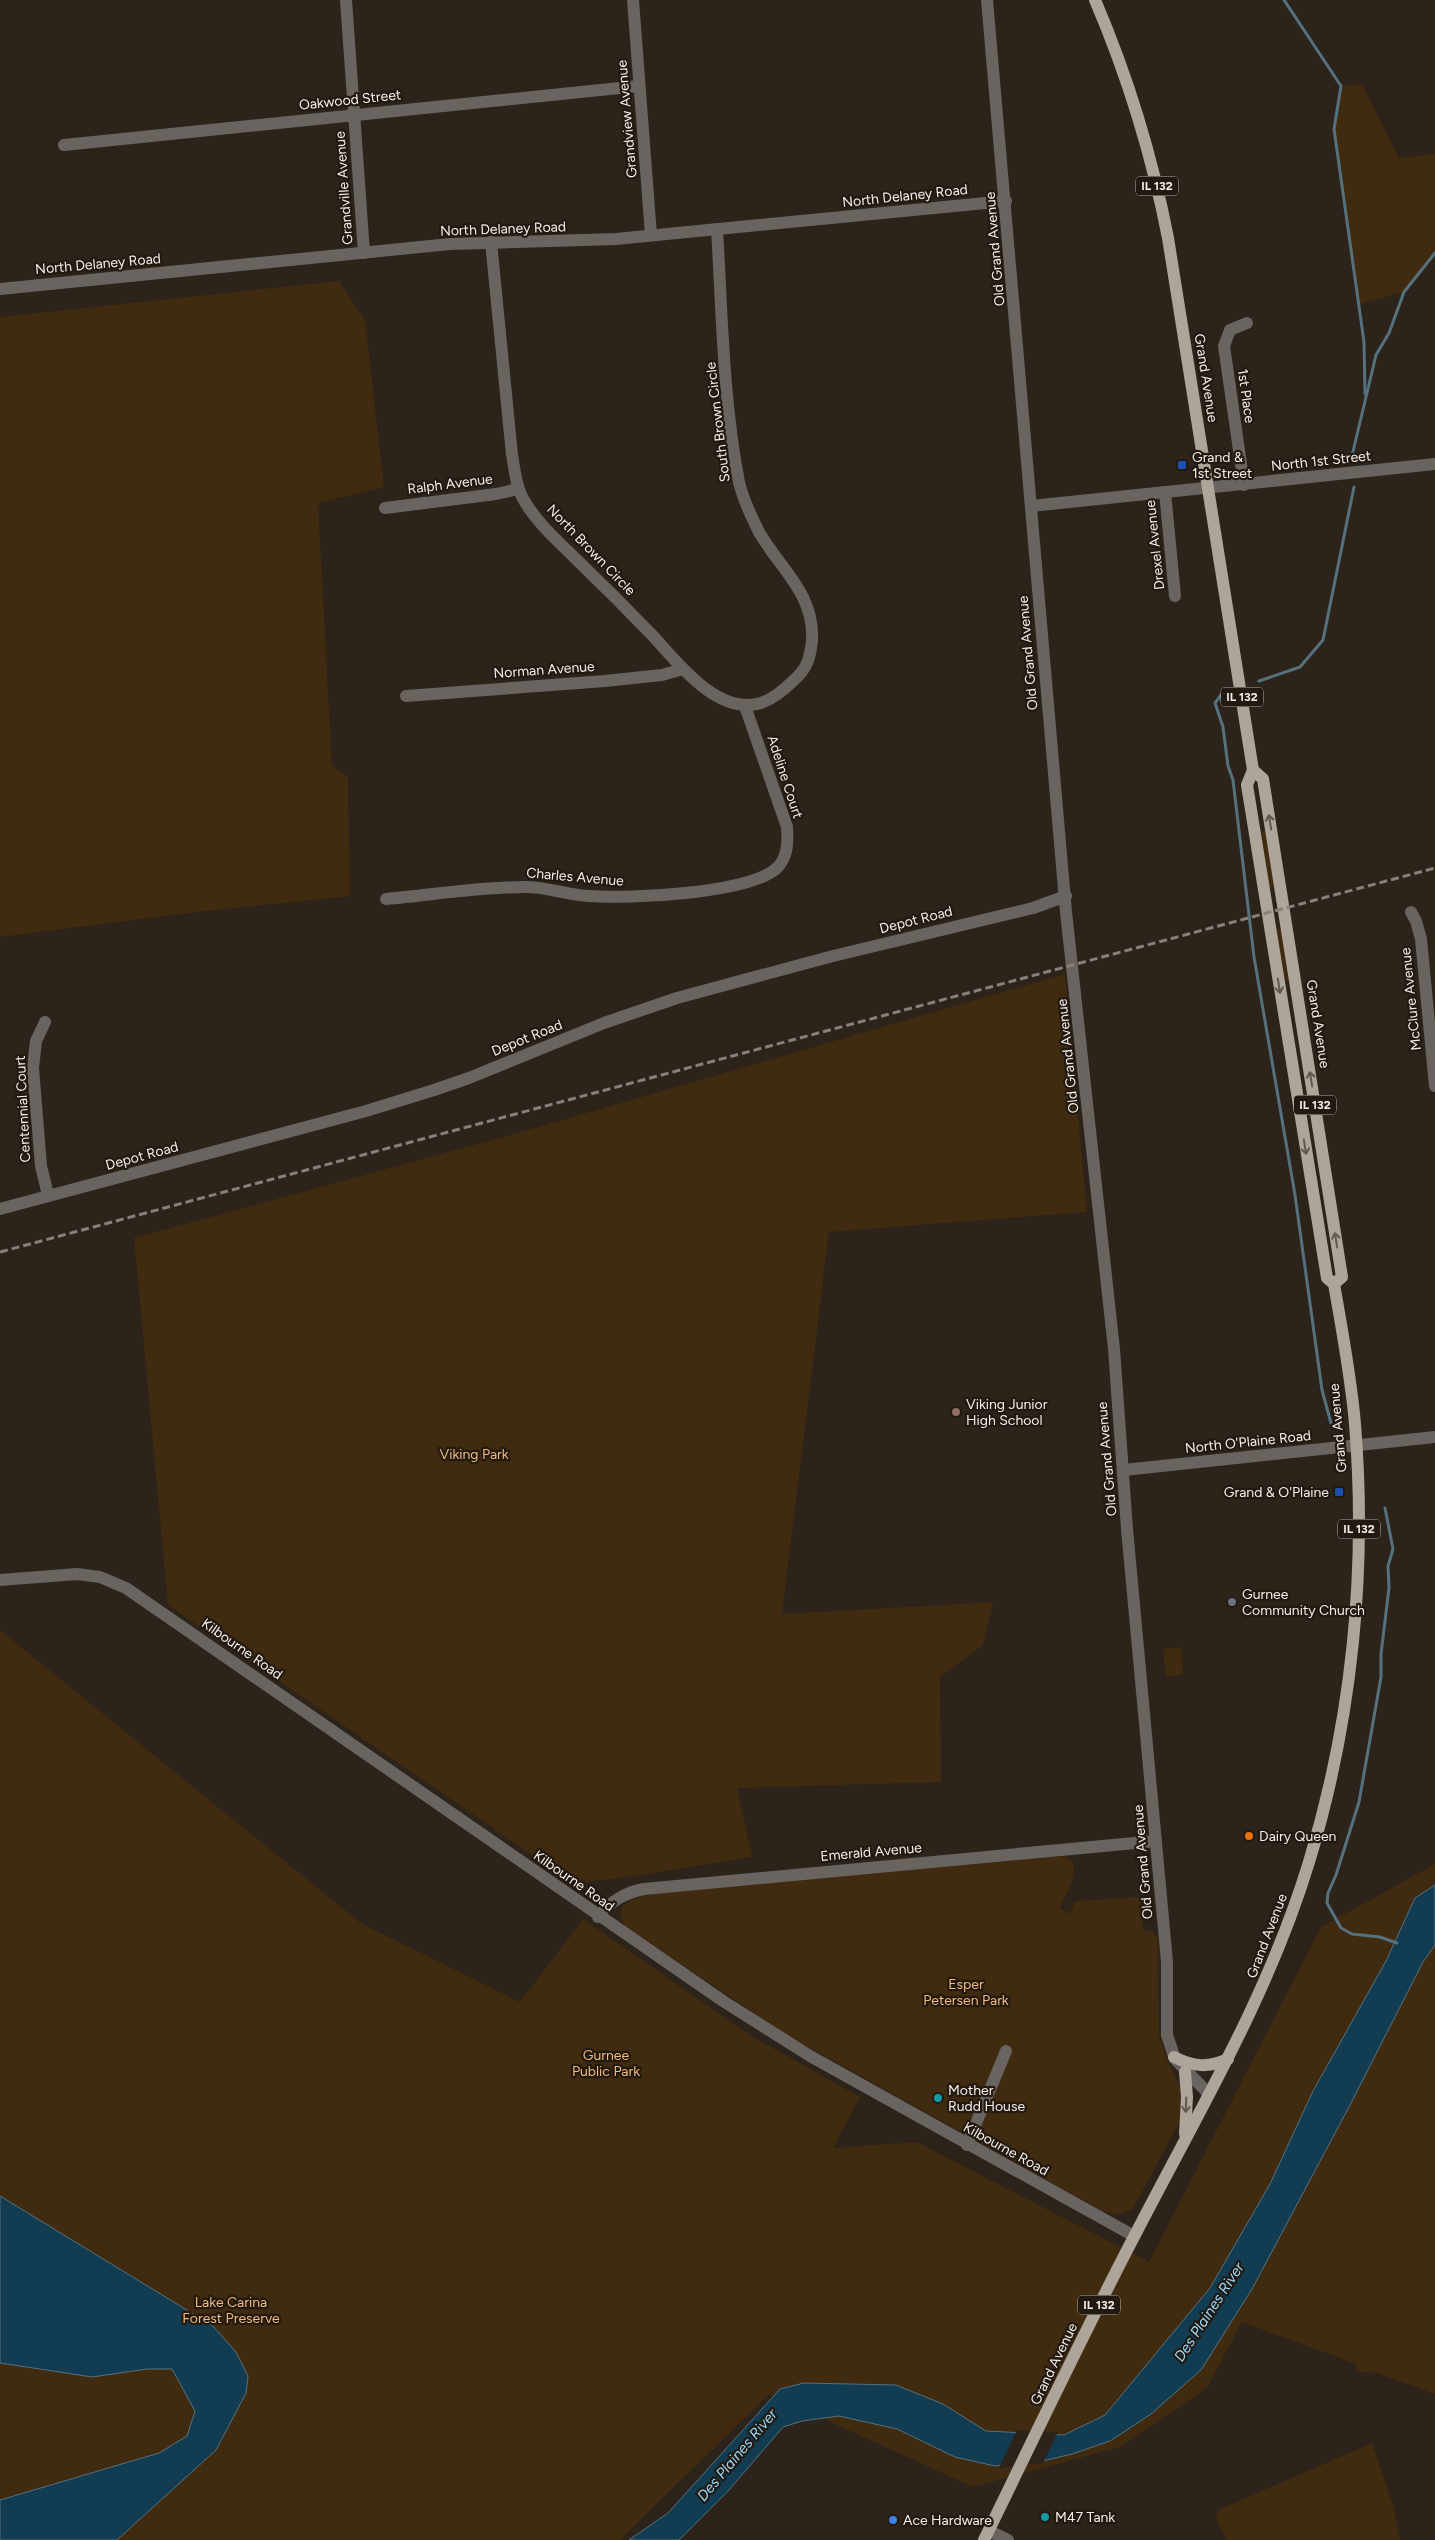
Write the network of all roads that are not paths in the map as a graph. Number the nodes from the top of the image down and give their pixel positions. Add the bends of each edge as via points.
1 (346, 0) edge
2 (633, 0) edge
3 (987, 0) edge
4 (1095, 0) edge
5 (639, 86) junction
6 (354, 115) junction
7 (64, 145) dead end
8 (1006, 201) junction
9 (716, 229) junction
10 (651, 236) junction
11 (491, 242) junction
12 (364, 253) junction
13 (0, 289) edge
14 (1247, 323) dead end
15 (1435, 464) edge
16 (1244, 485) junction
17 (1208, 488) junction
18 (518, 489) junction
19 (1165, 492) junction
20 (1031, 506) junction
21 (385, 508) dead end
22 (1175, 596) dead end
23 (684, 669) junction
24 (406, 696) dead end
25 (745, 706) junction
26 (1253, 770) junction
27 (783, 859) joint
28 (1066, 896) junction
29 (386, 899) dead end
30 (1411, 912) dead end
31 (45, 1022) dead end
32 (1435, 1086) edge
33 (48, 1196) junction
34 (0, 1209) edge
35 (1334, 1284) junction
36 (1435, 1437) edge
37 (1356, 1445) junction
38 (1124, 1470) junction
39 (0, 1580) edge
40 (1156, 1841) junction
41 (598, 1917) junction
42 (1006, 2051) dead end
43 (1174, 2057) junction
44 (1228, 2059) junction
45 (1184, 2072) junction
46 (1209, 2094) junction
47 (1185, 2139) junction
48 (967, 2145) junction
49 (1134, 2236) junction
50 (986, 2536) edge
51 (1008, 2540) edge

1 - 6 street, Grandville Avenue
2 - 5 street, Grandview Avenue
3 - 8 street, Old Grand Avenue
4 - 17 main road, Grand Avenue / IL 132 via 1129,88 1160,196
5 - 6 street, Oakwood Street
5 - 10 street, Grandview Avenue
6 - 7 street, Oakwood Street
6 - 12 street, Grandville Avenue
8 - 9 street, North Delaney Road
8 - 20 street, Old Grand Avenue
9 - 10 street, North Delaney Road
9 - 25 street, South Brown Circle via 727,375 740,486 759,532 801,590 811,617 808,663 802,673 772,698
10 - 11 street, North Delaney Road
11 - 12 street, North Delaney Road
11 - 18 street, North Brown Circle
12 - 13 street, North Delaney Road
14 - 16 street, 1st Place via 1230,330 1224,346
15 - 16 street, North 1st Street
16 - 17 street, North 1st Street
17 - 19 street, North 1st Street
17 - 26 main road, Grand Avenue / IL 132
18 - 21 street, Ralph Avenue
18 - 23 street, North Brown Circle via 553,536
19 - 20 street, North 1st Street
19 - 22 street, Drexel Avenue
20 - 28 street, Old Grand Avenue
23 - 24 street, Norman Avenue via 662,675 605,681
23 - 25 street, North Brown Circle via 721,698 737,706
25 - 27 street, Adeline Court via 786,828 788,840
26 -> 35 main road, Grand Avenue / IL 132 via 1247,785 1260,873 1327,1278
35 -> 26 main road, Grand Avenue / IL 132 via 1342,1277 1286,915 1263,779
27 - 29 street, Charles Avenue via 758,880 715,889 624,897 589,896 528,887 483,888
28 - 33 street, Depot Road via 1033,908 676,998 434,1090
28 - 38 street, Old Grand Avenue
30 - 32 street, McClure Avenue via 1420,939
31 - 33 street, Centennial Court via 36,1041 33,1068 41,1166
33 - 34 street, Depot Road
35 - 37 main road, Grand Avenue / IL 132
36 - 37 street, North O'Plaine Road
37 - 38 street, North O'Plaine Road
37 - 44 main road, Grand Avenue / IL 132 via 1357,1590 1346,1698 1336,1752 1322,1818 1297,1899 1272,1967
38 - 40 street, Old Grand Avenue
39 - 41 street, Kilbourne Road via 77,1574 100,1577 126,1588
40 - 41 street, Emerald Avenue via 644,1889 619,1897
40 - 43 street, Old Grand Avenue via 1167,1962 1166,2036
41 - 48 street, Kilbourne Road via 810,2056
42 - 48 street
43 - 44 main road via 1199,2066 1213,2066
43 - 45 street, Old Grand Avenue
44 - 46 main road, Grand Avenue / IL 132
45 - 46 street, Old Grand Avenue
45 -> 47 main road via 1187,2097
46 - 47 main road, Grand Avenue / IL 132
47 - 49 main road, Grand Avenue / IL 132
48 - 49 street, Kilbourne Road
49 - 50 main road, Grand Avenue / IL 132
50 - 51 street

